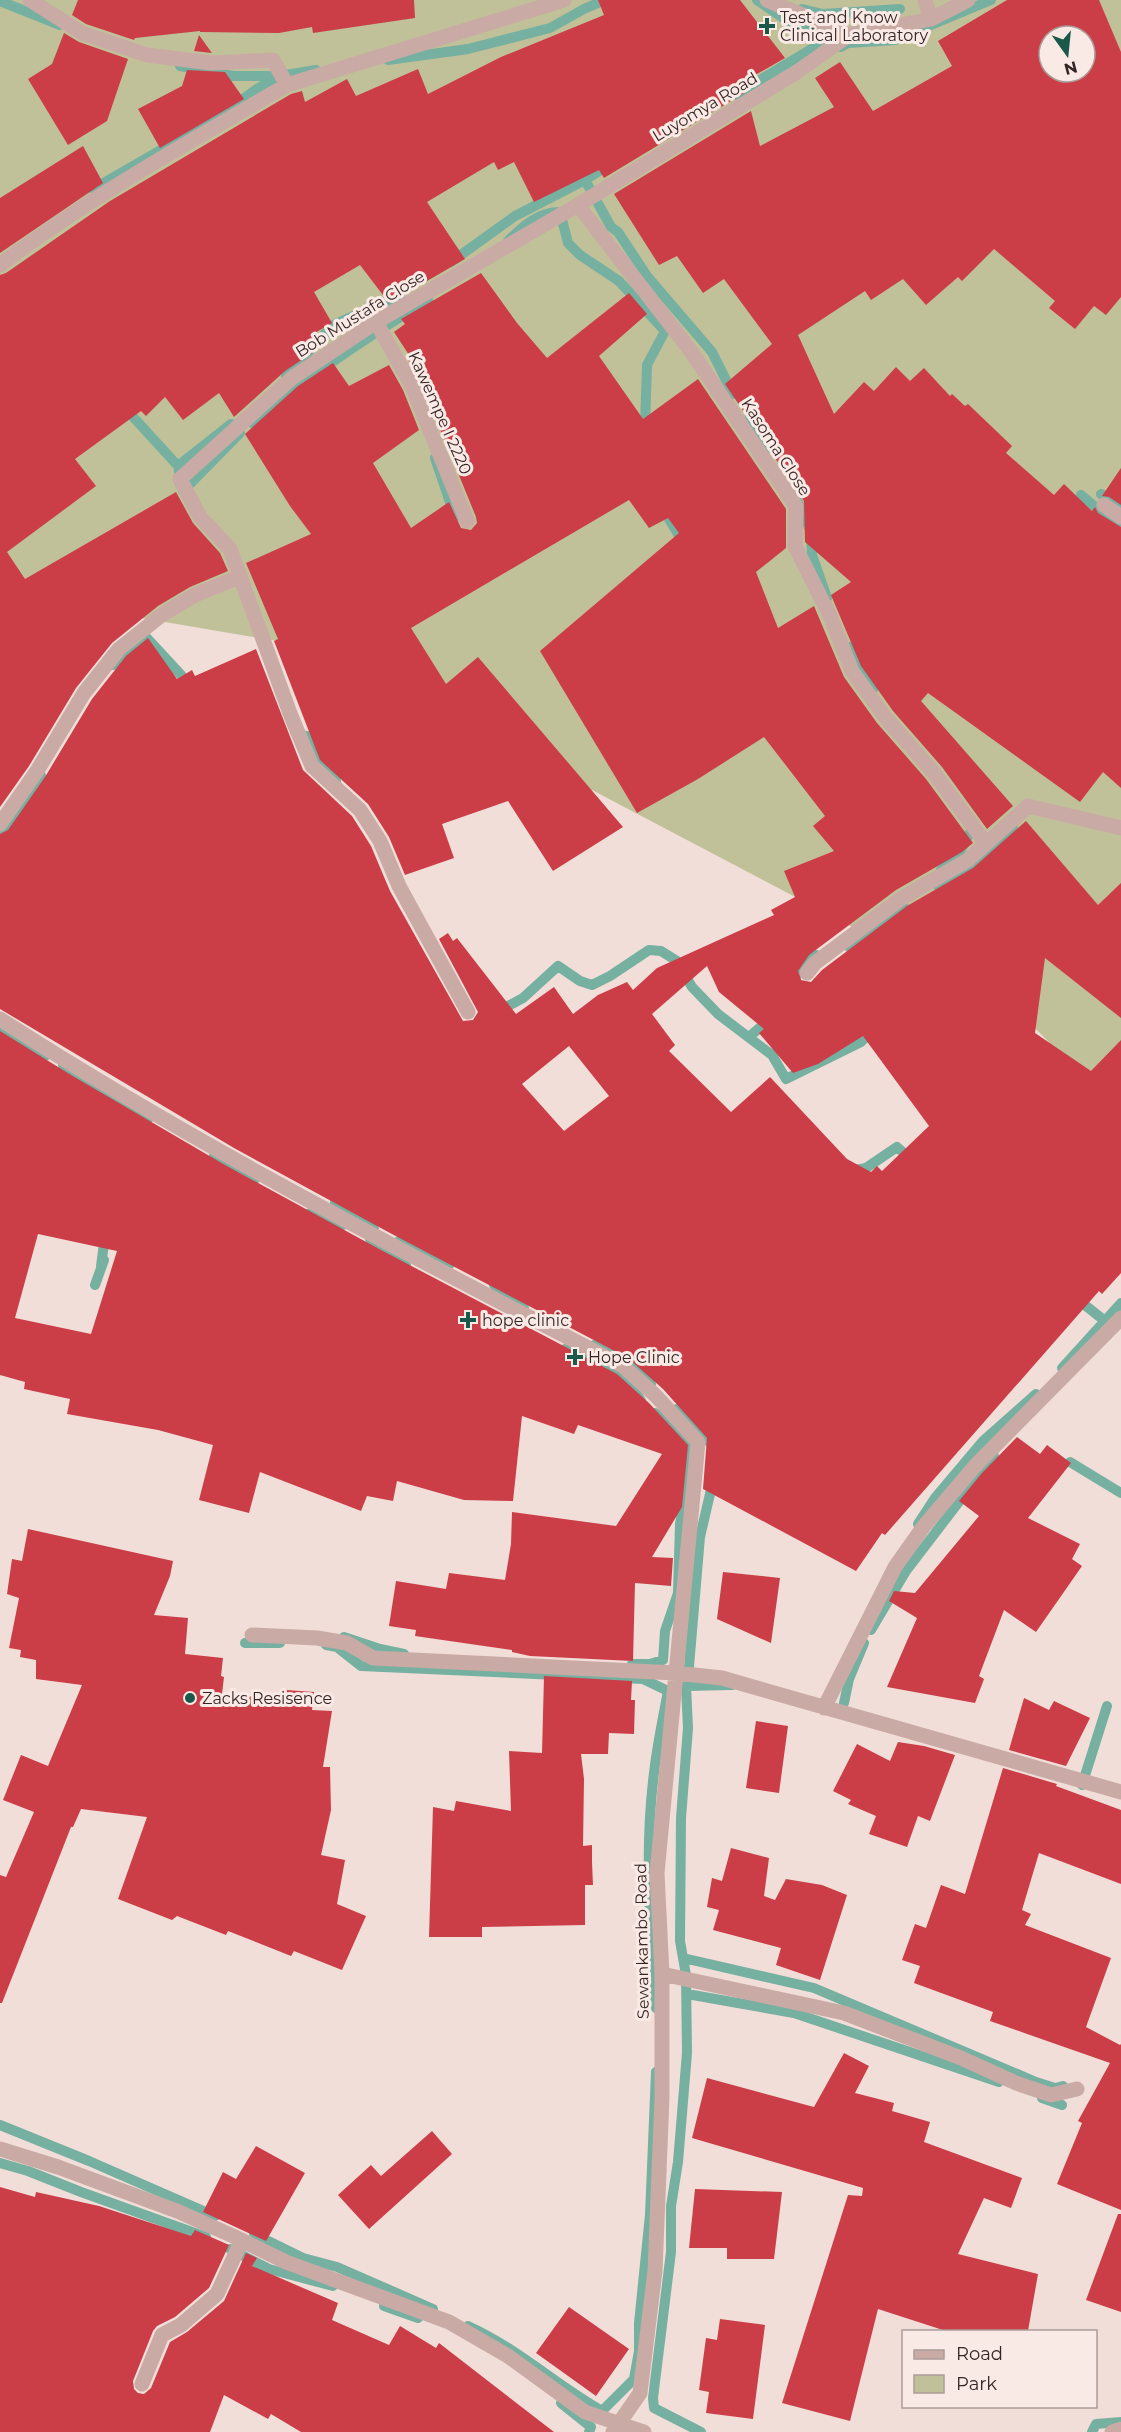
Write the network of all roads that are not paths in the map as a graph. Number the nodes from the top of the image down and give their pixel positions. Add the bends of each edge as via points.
1 (30, 0) edge
2 (564, 0) edge
3 (767, 0) edge
4 (925, 0) edge
5 (968, 0) edge
6 (931, 19) junction
7 (849, 35) junction
8 (287, 85) junction
9 (578, 205) junction
10 (0, 265) edge
11 (376, 322) junction
12 (1104, 505) dead end
13 (1121, 517) edge
14 (467, 521) dead end
15 (239, 577) junction
16 (0, 824) edge
17 (1121, 828) edge
18 (986, 844) junction
19 (807, 973) dead end
20 (468, 1012) dead end
21 (0, 1019) edge
22 (1121, 1318) edge
23 (252, 1635) dead end
24 (676, 1674) junction
25 (824, 1708) junction
26 (1121, 1792) edge
27 (662, 1974) junction
28 (1077, 2089) dead end
29 (0, 2149) edge
30 (242, 2240) junction
31 (142, 2384) dead end
32 (615, 2427) edge
33 (1121, 2429) edge
34 (644, 2432) edge
35 (1112, 2432) edge

1 - 8 street via 82,33 147,55 212,63 273,60
2 - 8 street
3 - 7 street
4 - 6 street
5 - 6 street
6 - 7 street
7 - 9 street, Luyomya Road via 797,72
8 - 10 street via 145,167
9 - 11 street, Bob Mustafa Close
9 - 18 street, Kasoma Close via 690,350 796,506 795,546 852,671
11 - 14 street, Kawempe I 2220 via 412,386
11 - 15 street, Bob Mustafa Close via 292,378 180,479 200,517 230,549
12 - 13 street
15 - 16 street via 163,614 118,648 84,693
15 - 20 street via 312,766 360,810 380,841 399,886
17 - 18 street via 1028,806
18 - 19 street via 968,860 902,898
21 - 24 street, Sewankambo Road via 84,1073 319,1207 622,1366 656,1396 698,1442
22 - 25 street via 975,1466 924,1526 895,1567
23 - 24 street via 347,1643 373,1658
24 - 25 street via 722,1678
24 - 27 street, Sewankambo Road via 657,1873
25 - 26 street
27 - 28 street via 843,2013 1051,2095
27 - 32 street, Sewankambo Road via 655,2271 640,2393
29 - 30 street via 177,2211
30 - 31 street via 217,2294 181,2325 162,2335
30 - 32 street via 286,2262 449,2322 508,2356 585,2412
32 - 34 street
33 - 35 street

